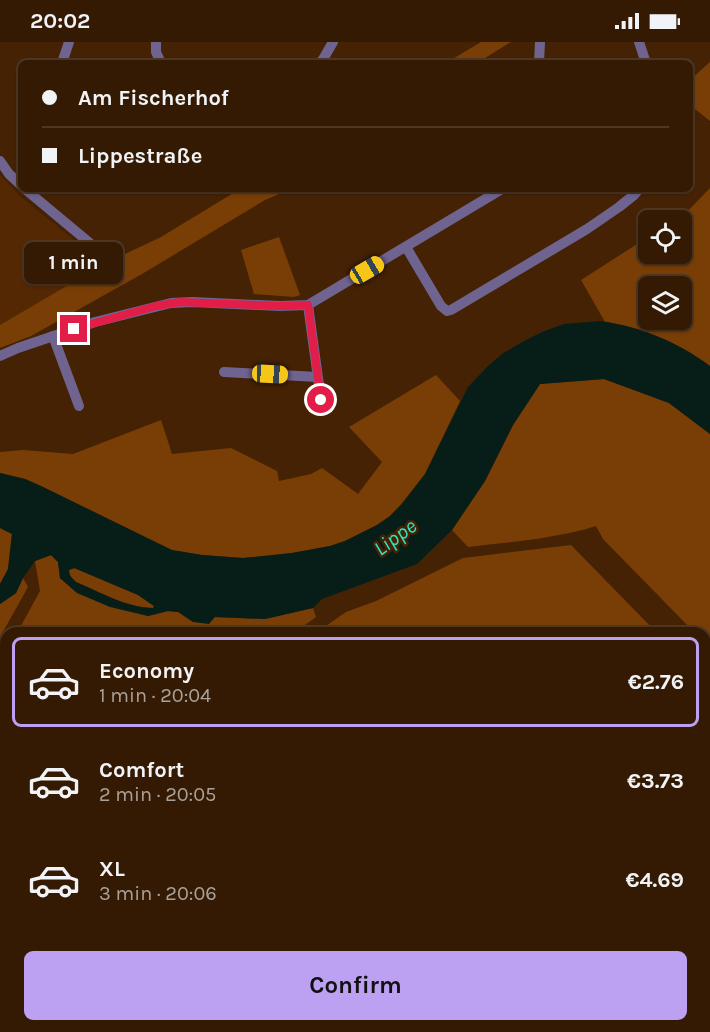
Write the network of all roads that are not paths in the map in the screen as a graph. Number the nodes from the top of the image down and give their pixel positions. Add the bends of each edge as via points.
1 (69, 42) edge
2 (156, 42) edge
3 (333, 42) edge
4 (540, 42) edge
5 (639, 42) edge
6 (63, 60) edge
7 (160, 60) edge
8 (322, 60) edge
9 (538, 60) edge
10 (645, 60) edge
11 (0, 161) edge
12 (18, 182) edge
13 (30, 192) edge
14 (497, 192) edge
15 (636, 192) edge
16 (406, 247) junction
17 (109, 259) dead end
18 (308, 305) junction
19 (53, 336) junction
20 (0, 356) edge
21 (224, 372) dead end
22 (317, 377) junction
23 (321, 400) dead end
24 (79, 406) dead end

1 - 6 street
2 - 7 street
3 - 8 street
4 - 9 street
5 - 10 street
11 - 12 street
13 - 17 street
14 - 16 street
15 - 16 street via 587,229 447,311
16 - 18 street
18 - 19 street via 180,302 142,309
18 - 22 street
19 - 20 street
19 - 24 street
21 - 22 street
22 - 23 street

